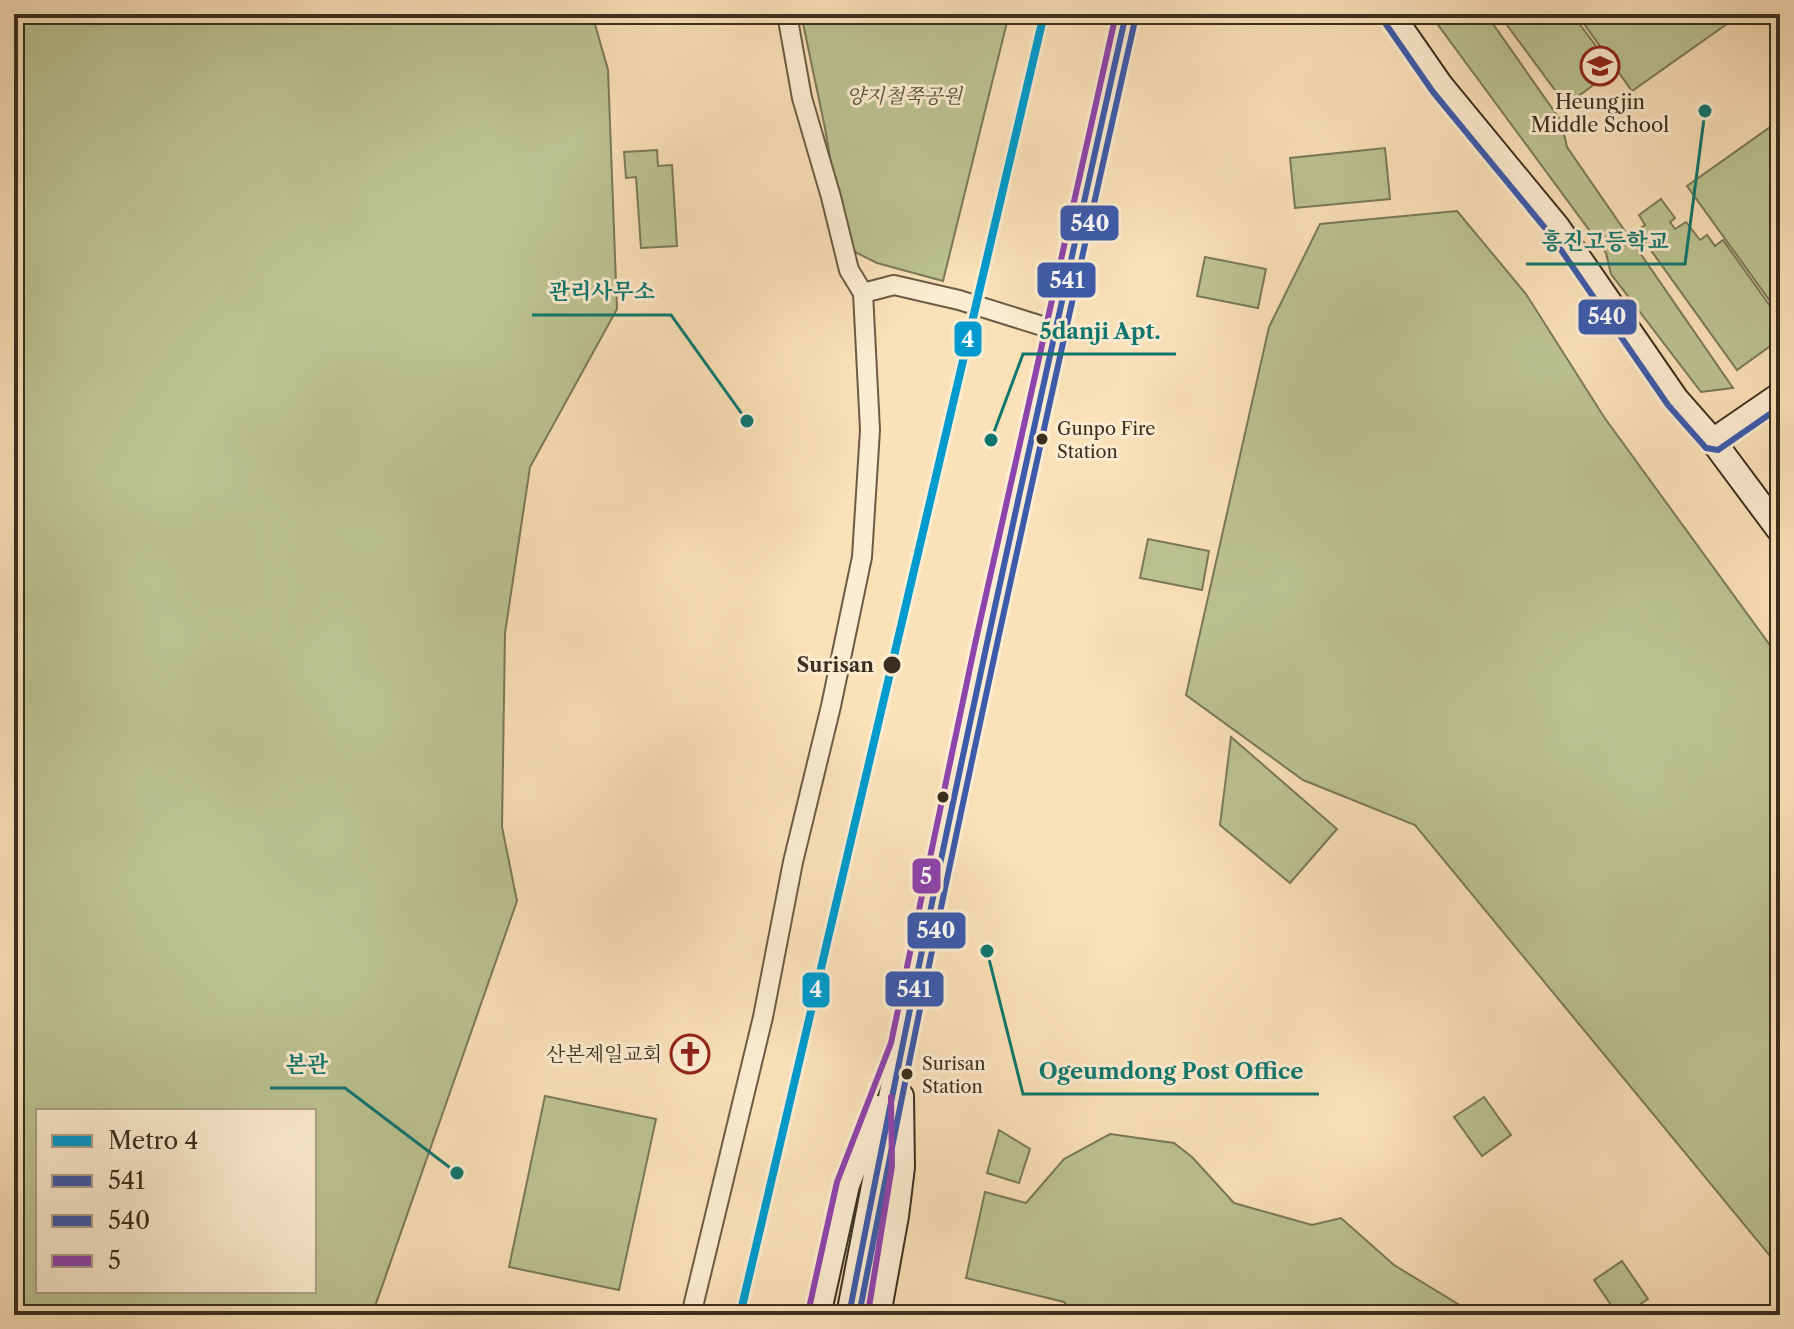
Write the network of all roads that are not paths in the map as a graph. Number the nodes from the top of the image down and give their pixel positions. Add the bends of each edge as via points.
1 (787, 14) edge
2 (1126, 14) edge
3 (1391, 14) edge
4 (863, 293) junction
5 (1055, 330) junction
6 (1780, 395) edge
7 (1713, 441) junction
8 (1780, 531) edge
9 (901, 1046) junction
10 (691, 1315) edge
11 (818, 1315) edge
12 (849, 1315) edge
13 (878, 1315) edge

1 - 4 street via 802,98 849,270
2 - 5 street
3 - 7 street via 1441,86 1558,228 1676,399
4 - 5 street via 894,285
4 - 10 street via 870,430 862,557 763,1017
5 - 9 street
6 - 7 street
7 - 8 street
9 - 11 street via 847,1185
9 - 12 street
9 - 13 street via 902,1167

